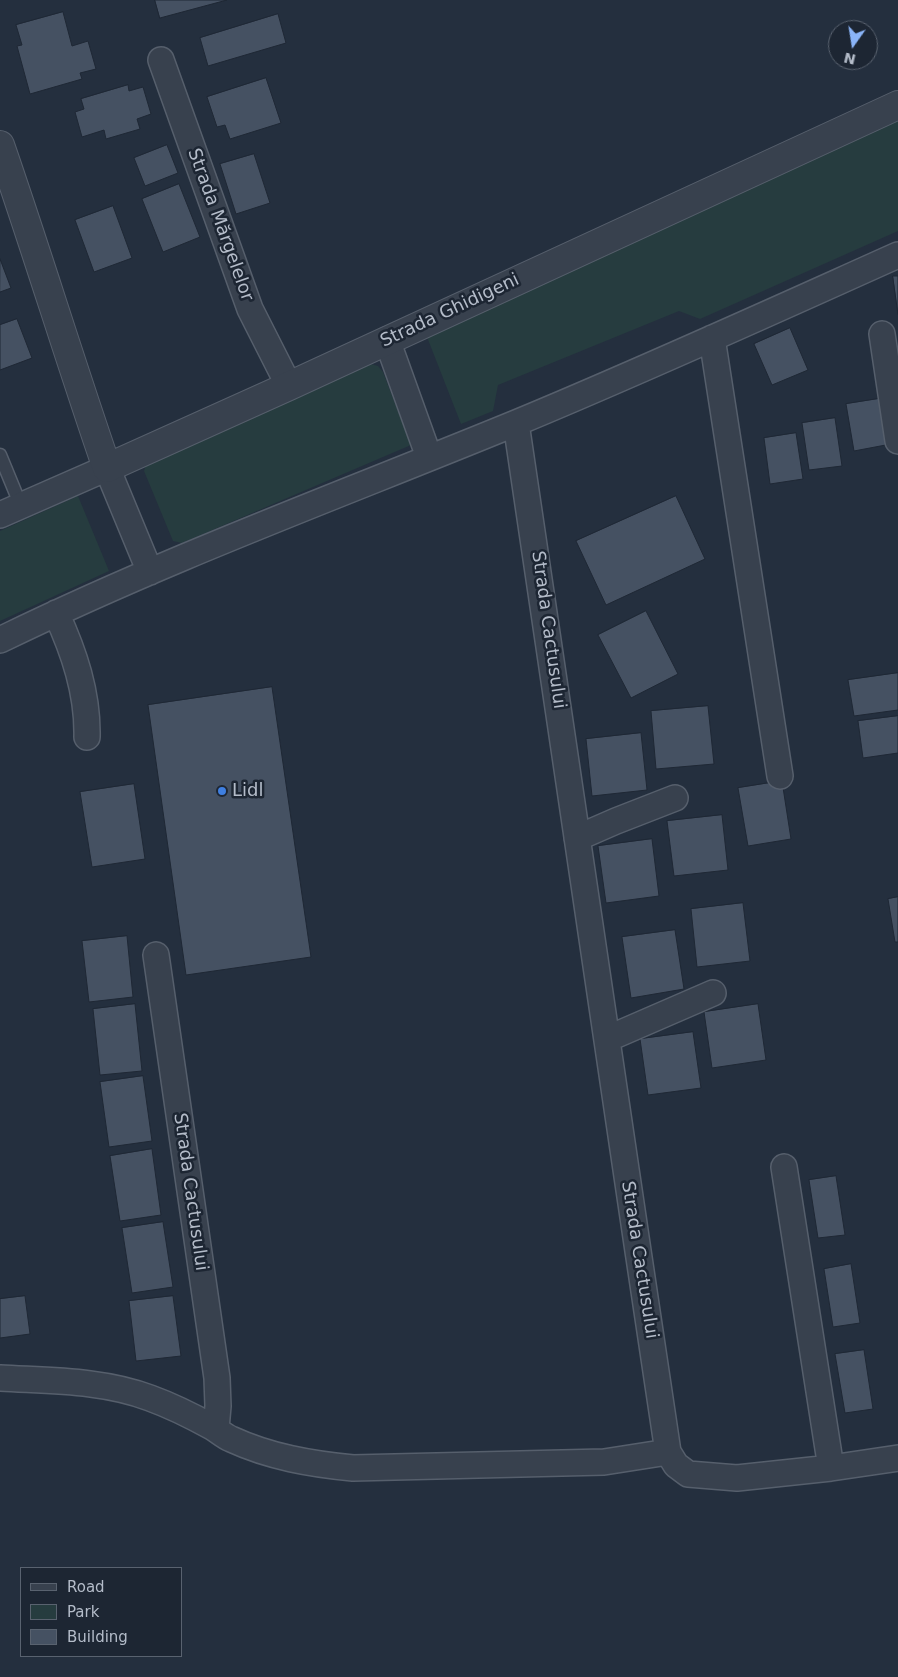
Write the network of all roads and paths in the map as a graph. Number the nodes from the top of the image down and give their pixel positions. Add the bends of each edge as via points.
1 (161, 60) dead end
2 (898, 104) edge
3 (0, 145) edge
4 (898, 255) edge
5 (882, 334) dead end
6 (712, 338) junction
7 (387, 340) junction
8 (289, 386) junction
9 (516, 423) junction
10 (898, 441) edge
11 (0, 455) edge
12 (429, 457) junction
13 (108, 468) junction
14 (10, 510) edge
15 (150, 572) junction
16 (56, 613) junction
17 (0, 640) edge
18 (87, 737) dead end
19 (780, 776) dead end
20 (675, 798) dead end
21 (577, 838) junction
22 (156, 955) dead end
23 (713, 993) dead end
24 (607, 1039) junction
25 (784, 1167) dead end
26 (0, 1378) edge
27 (216, 1430) junction
28 (668, 1452) junction
29 (898, 1458) edge
30 (831, 1468) junction

1 - 8 street, Strada Mărgelelor via 250,309
2 - 7 street, Strada Ghidigeni
3 - 13 street
4 - 6 street
5 - 10 street
6 - 9 street
6 - 19 street
7 - 8 street, Strada Ghidigeni
7 - 12 street
8 - 13 street, Strada Ghidigeni
9 - 12 street
9 - 21 street, Strada Cactusului
11 - 14 lane
12 - 15 street
13 - 14 street, Strada Ghidigeni
13 - 15 street
15 - 16 street
16 - 17 street
16 - 18 street via 70,641 82,686 88,715
20 - 21 street
21 - 24 street, Strada Cactusului
22 - 27 street, Strada Cactusului via 217,1378
23 - 24 street
24 - 28 street, Strada Cactusului
25 - 30 street
26 - 27 street via 86,1383 114,1388 149,1397
27 - 28 street via 250,1447 282,1457 353,1468 604,1462
28 - 30 street via 676,1465 688,1474 737,1478
29 - 30 street

